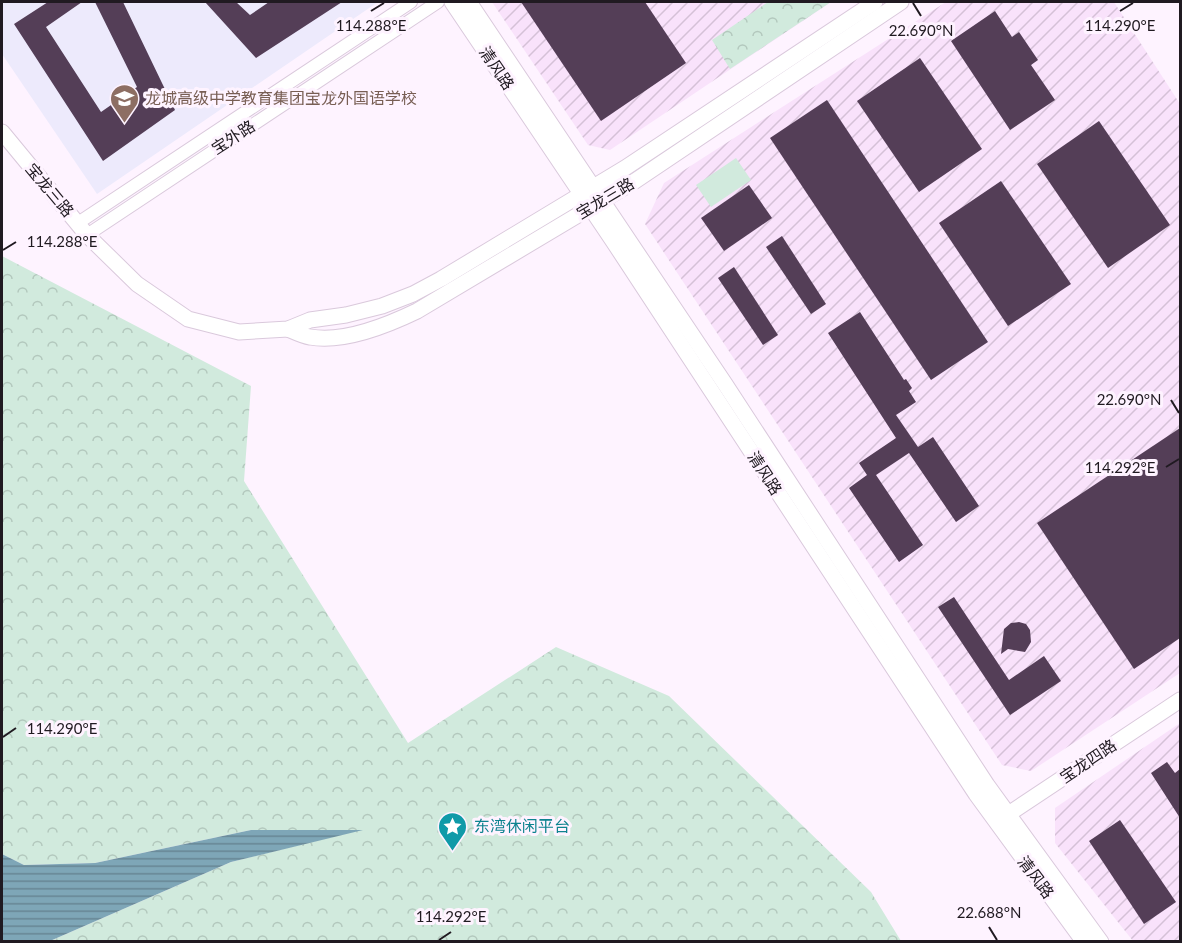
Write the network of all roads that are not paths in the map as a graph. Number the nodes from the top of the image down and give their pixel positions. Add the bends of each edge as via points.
1 (411, 2) edge
2 (438, 2) edge
3 (452, 2) edge
4 (469, 2) edge
5 (875, 2) edge
6 (901, 2) edge
7 (2, 132) edge
8 (592, 197) junction
9 (83, 229) junction
10 (1180, 700) edge
11 (1002, 819) junction
12 (1084, 942) edge
13 (1101, 942) edge

1 - 9 street, 宝外路
2 - 9 street, 宝外路
3 - 8 street, 清风路
4 - 8 street, 清风路
5 - 8 street, 宝龙三路 via 625,168
6 - 8 street, 宝龙三路
7 - 9 street, 宝龙三路
8 - 9 street, 宝龙三路 via 412,294 382,306 310,320 288,329 239,332 188,319 137,284
8 - 11 street, 清风路 via 725,384
10 - 11 street, 宝龙四路
11 - 12 street, 清风路
11 - 13 street, 清风路

